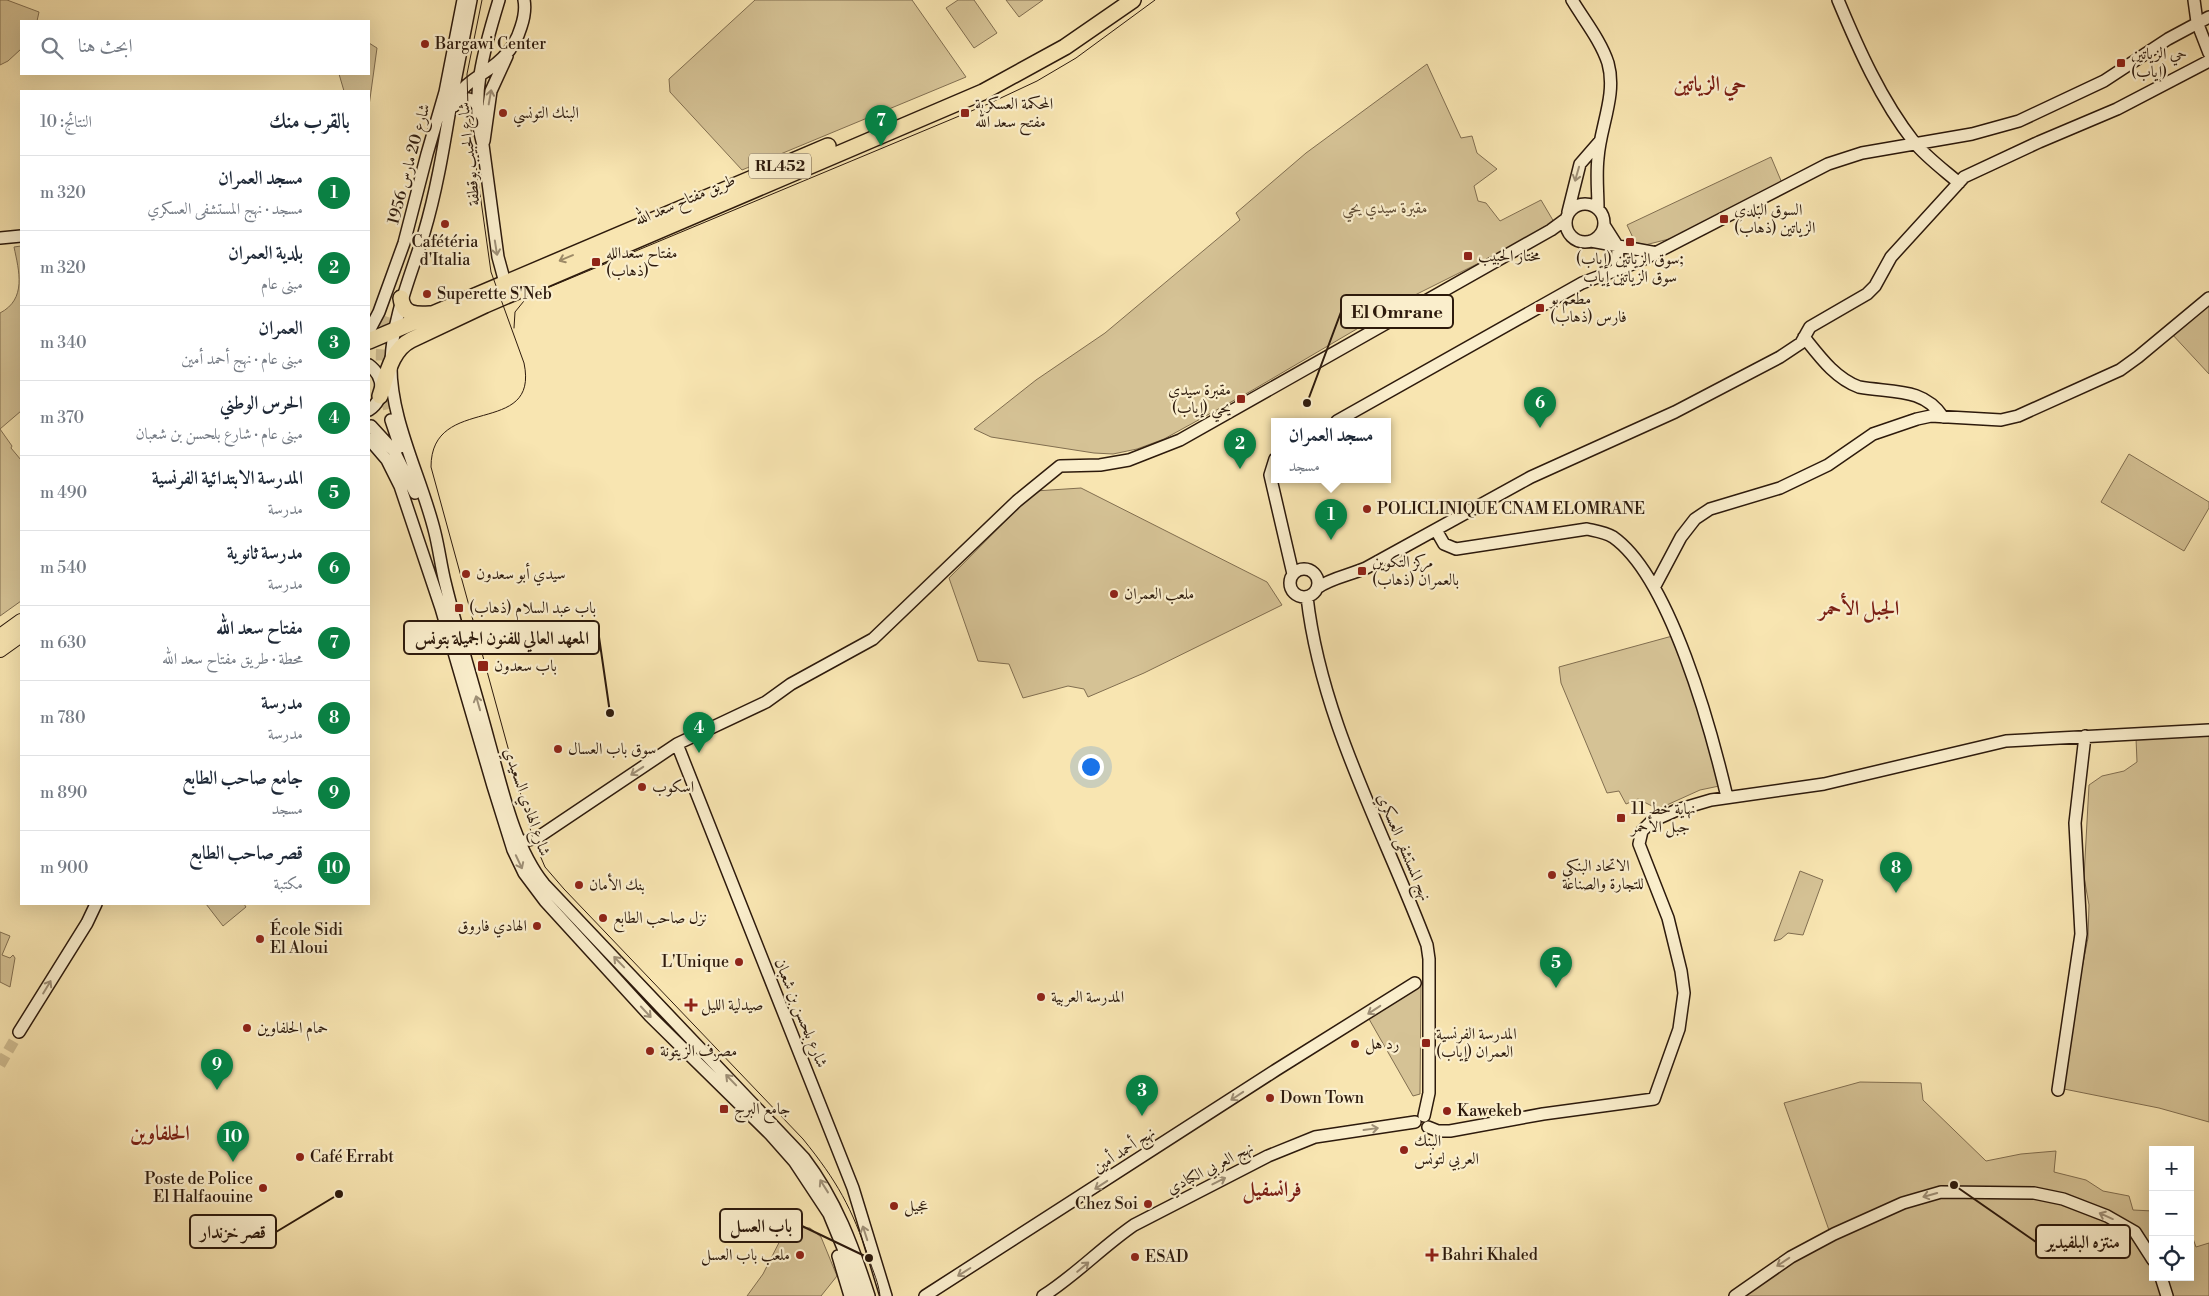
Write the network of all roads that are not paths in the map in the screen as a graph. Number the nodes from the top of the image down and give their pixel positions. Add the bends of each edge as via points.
1 (463, 0) edge
2 (471, 0) edge
3 (524, 0) edge
4 (1115, 0) edge
5 (1133, 0) edge
6 (1572, 0) edge
7 (1838, 0) edge
8 (2194, 0) edge
9 (499, 1) edge
10 (2209, 17) edge
11 (2197, 22) junction
12 (510, 50) junction
13 (2209, 53) edge
14 (2209, 62) edge
15 (480, 75) junction
16 (453, 91) junction
17 (454, 106) junction
18 (478, 109) junction
19 (449, 124) junction
20 (1600, 141) junction
21 (1914, 143) junction
22 (483, 145) junction
23 (1959, 183) junction
24 (1598, 209) junction
25 (1567, 216) junction
26 (1604, 224) junction
27 (1551, 230) junction
28 (1567, 231) junction
29 (20, 236) edge
30 (0, 238) edge
31 (1591, 241) junction
32 (1618, 247) junction
33 (1657, 253) junction
34 (1617, 271) junction
35 (508, 283) junction
36 (528, 287) junction
37 (401, 298) junction
38 (2209, 298) edge
39 (435, 314) junction
40 (391, 324) junction
41 (370, 329) edge
42 (1804, 337) junction
43 (370, 340) edge
44 (391, 363) junction
45 (370, 368) edge
46 (381, 385) junction
47 (396, 403) junction
48 (370, 409) edge
49 (1943, 417) junction
50 (1342, 418) edge
51 (391, 420) tunnel mouth
52 (370, 432) edge
53 (370, 450) edge
54 (385, 457) junction
55 (1272, 483) edge
56 (416, 494) junction
57 (1436, 530) junction
58 (1293, 574) junction
59 (445, 581) junction
60 (1655, 586) junction
61 (1317, 588) junction
62 (1307, 597) junction
63 (441, 608) junction
64 (20, 622) edge
65 (0, 636) edge
66 (20, 636) edge
67 (0, 650) edge
68 (2209, 730) edge
69 (2085, 736) junction
70 (678, 744) junction
71 (1727, 796) junction
72 (515, 841) junction
73 (96, 905) edge
74 (1415, 983) dead end
75 (20, 1030) tunnel mouth
76 (2058, 1090) dead end
77 (1419, 1119) junction
78 (762, 1126) junction
79 (774, 1131) junction
80 (2149, 1254) edge
81 (2162, 1281) edge
82 (850, 1296) edge
83 (859, 1296) edge
84 (869, 1296) edge
85 (886, 1296) edge
86 (925, 1296) edge
87 (1043, 1296) edge
88 (1735, 1296) edge
89 (2167, 1296) edge

1 - 41 street, شارع 20 مارس 1956 via 445,92 404,243
2 - 16 street, شارع 20 مارس 1956
3 - 12 street via 526,8 522,24
4 -> 35 highway, طريق مفتاح سعد الله / RL452 via 1082,26 1029,58 978,82
5 - 36 highway, طريق مفتاح سعد الله / RL452 via 1065,48 983,92
6 - 20 street via 1603,51 1609,68 1610,99
7 - 21 street via 1890,108
8 - 11 street
9 - 15 street, شارع الحبيب بوقطفة
10 - 11 street
11 - 13 street
11 - 21 street via 2104,81 2019,121 1972,134
12 - 15 street
22 -> 12 street via 491,91
14 - 23 street via 2117,108 1973,172
15 - 17 street via 462,89
15 - 18 street, شارع الحبيب بوقطفة
16 - 19 street, شارع 20 مارس 1956
16 - 40 street, شارع 20 مارس 1956
17 - 18 street via 459,99 469,99
17 - 19 street
18 - 22 street, شارع الحبيب بوقطفة
19 - 37 street, شارع 20 مارس 1956 via 429,216
20 - 24 street
20 -> 25 street via 1580,164
21 - 23 street
21 - 33 street via 1862,153 1828,164
22 -> 35 street, شارع الحبيب بوقطفة via 498,257
23 - 42 street via 1892,257 1867,294 1810,327
24 - 25 street via 1580,204
24 - 26 street
25 - 27 street
25 - 28 street
26 - 31 street via 1601,234
26 - 32 street
27 - 28 street
27 - 70 street via 1180,440 1129,460 1060,466 1017,501 873,639 791,684 766,702
28 - 31 street via 1578,241
29 - 30 street
31 - 32 street
32 - 33 street
32 - 34 street
33 - 34 street
34 - 50 street via 1582,283
35 - 36 street
35 - 39 highway, طريق مفتاح سعد الله / RL452
36 - 44 highway, طريق مفتاح سعد الله / RL452 via 406,342 397,350
37 - 39 highway via 404,308 410,313
37 - 40 street, شارع 20 مارس 1956
38 - 49 street via 2120,370 2036,408 2001,420
39 - 40 highway, طريق مفتاح سعد الله / RL452
40 - 43 highway, طريق مفتاح سعد الله / RL452
40 - 44 street, شارع 20 مارس 1956
42 - 49 street via 1829,368 1850,384 1922,397 1932,402
42 - 57 street via 1780,357 1675,412 1531,477
44 - 46 highway, طريق مفتاح سعد الله / RL452
44 - 47 street, شارع الهادي السعيدي
45 - 46 street
46 - 47 street, شارع الهادي السعيدي
46 - 48 street, RL452 via 375,405
47 - 59 street, شارع الهادي السعيدي via 435,532
49 - 60 street via 1917,419 1874,434 1828,465 1780,488 1710,509 1695,519 1681,537
51 - 56 street
52 - 54 street, شارع الهادي السعيدي
52 - 56 street via 394,451
52 - 63 street via 390,453 400,470 432,567
53 - 54 street
54 - 63 street, شارع الهادي السعيدي via 400,486
55 - 58 street
56 - 59 street
57 - 60 street via 1444,544 1456,548 1587,529 1598,531 1614,538
57 - 61 street via 1366,568 1325,582
58 - 61 street via 1303,569 1313,572
58 - 62 street via 1292,592
72 -> 59 street, شارع الهادي السعيدي
60 - 71 street via 1684,653
61 - 62 street
62 - 77 street, نهج المستشفى العسكري via 1315,645 1344,744 1427,946 1429,1093
63 - 72 street, شارع الهادي السعيدي
64 - 65 main road
66 - 67 main road
68 - 69 street
69 - 71 street via 2006,742 1824,784
69 - 76 street via 2075,823 2081,934
70 -> 72 street via 538,838
85 -> 70 street, شارع بلحسن بن شعبان via 853,1188
71 - 77 street via 1695,803 1652,821 1639,839 1648,872 1668,918 1684,993 1679,1029 1654,1099 1450,1131 1428,1127 1420,1130
72 -> 78 street, شارع الهادي السعيدي via 524,873 545,901 650,1016
79 -> 72 street, شارع الهادي السعيدي via 544,884
75 -> 73 street
74 -> 86 street, نهج أحمد أمين
87 -> 77 street, نهج العربي الكبادي via 1134,1225 1268,1156 1315,1137
78 - 79 street, شارع الهادي السعيدي
78 - 82 street via 818,1208 836,1248
79 - 83 street via 829,1214
84 -> 79 street via 832,1198 804,1158
80 -> 88 street via 2134,1232 2107,1216 2068,1200 2034,1193 1941,1192 1903,1203 1834,1234 1791,1257
81 - 89 street

